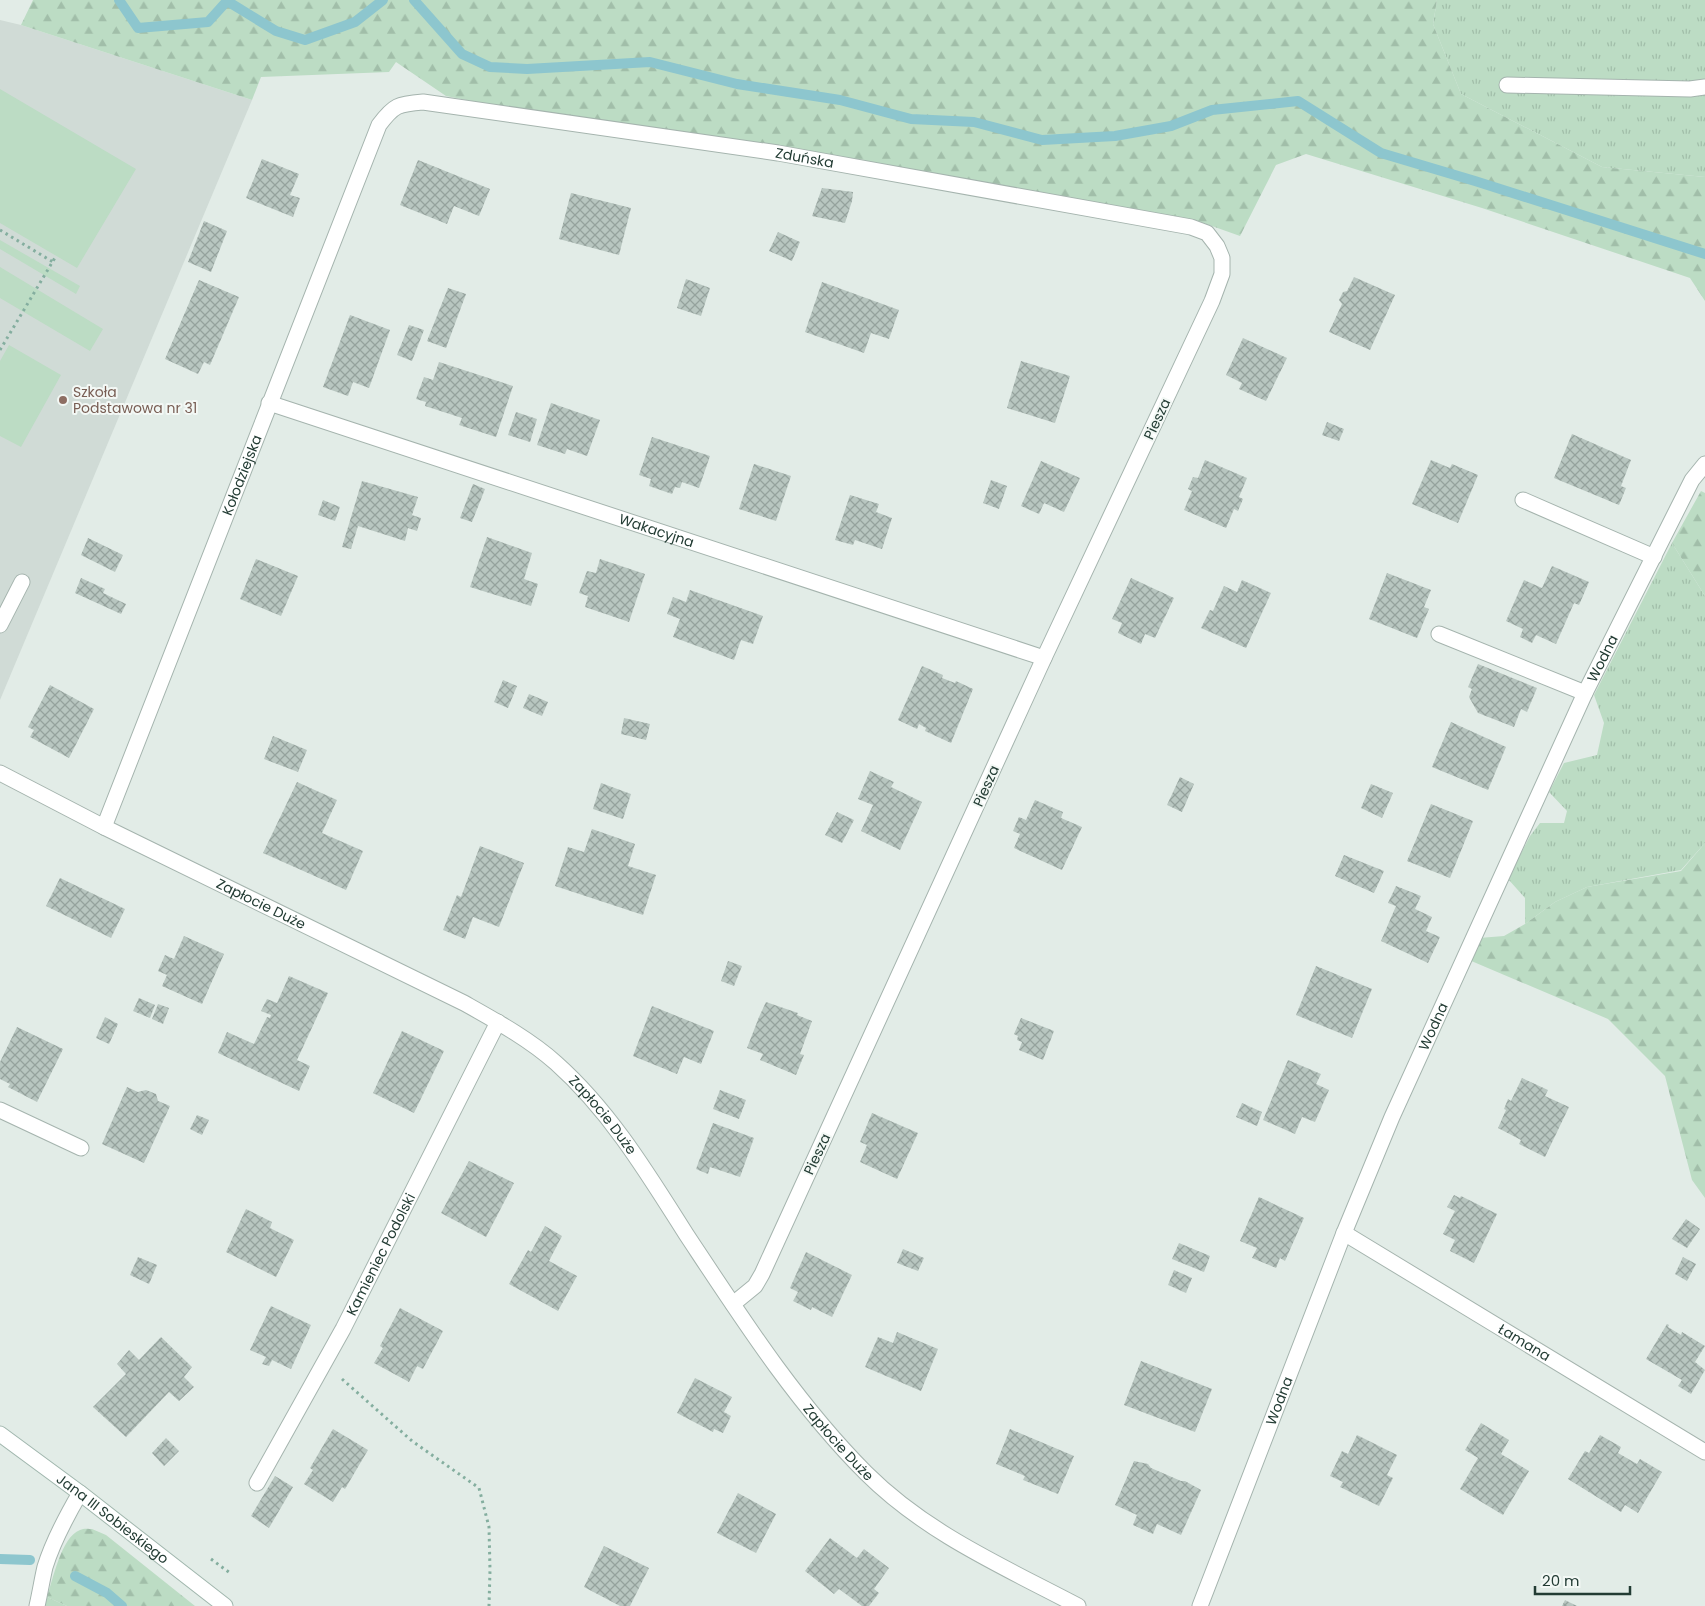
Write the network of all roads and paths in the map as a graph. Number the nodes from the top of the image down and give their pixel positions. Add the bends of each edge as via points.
1 (1507, 85) dead end
2 (1705, 87) edge
3 (379, 125) joint
4 (0, 230) edge
5 (56, 256) dead end
6 (1222, 258) joint
7 (53, 262) junction
8 (0, 350) edge
9 (269, 402) junction
10 (1705, 464) edge
11 (1523, 500) dead end
12 (1654, 558) junction
13 (22, 582) dead end
14 (0, 624) edge
15 (1439, 634) dead end
16 (1044, 658) junction
17 (1586, 693) junction
18 (0, 773) edge
19 (104, 827) junction
20 (498, 1022) junction
21 (0, 1110) edge
22 (81, 1148) dead end
23 (1344, 1233) junction
24 (733, 1304) junction
25 (324, 1364) junction
26 (0, 1434) edge
27 (1705, 1452) edge
28 (257, 1483) dead end
29 (80, 1493) junction
30 (211, 1559) dead end
31 (230, 1573) dead end
32 (37, 1606) edge
33 (225, 1606) edge
34 (489, 1606) edge
35 (1078, 1606) edge
36 (1200, 1606) edge

1 - 2 street
3 - 6 street, Zduńska via 389,112 402,104 423,102 778,153 1191,228 1207,233
3 - 9 street, Kołodziejska
4 - 7 path
5 - 7 path
6 - 16 street, Piesza via 1222,274 1212,301
7 - 8 path
9 - 16 street, Wakacyjna
9 - 19 street, Kołodziejska
10 - 12 street, Wodna via 1692,480
11 - 12 street
12 - 17 street, Wodna
13 - 14 street
15 - 17 street
16 - 24 street, Piesza via 762,1274 755,1286
17 - 23 street, Wodna via 1392,1117
18 - 19 street, Zapłocie Duże
19 - 20 street, Zapłocie Duże
20 - 24 street, Zapłocie Duże via 555,1062 606,1116
20 - 25 street, Kamieniec Podolski
21 - 22 street
23 - 27 street, Łamana
23 - 36 street, Wodna
24 - 35 street, Zapłocie Duże via 812,1412 866,1473 896,1500 959,1543
25 - 28 street, Kamieniec Podolski
25 - 34 path via 412,1442 479,1488 489,1527
26 - 29 street, Jana III Sobieskiego
29 - 32 street via 53,1545
29 - 33 street, Jana III Sobieskiego
30 - 31 path

